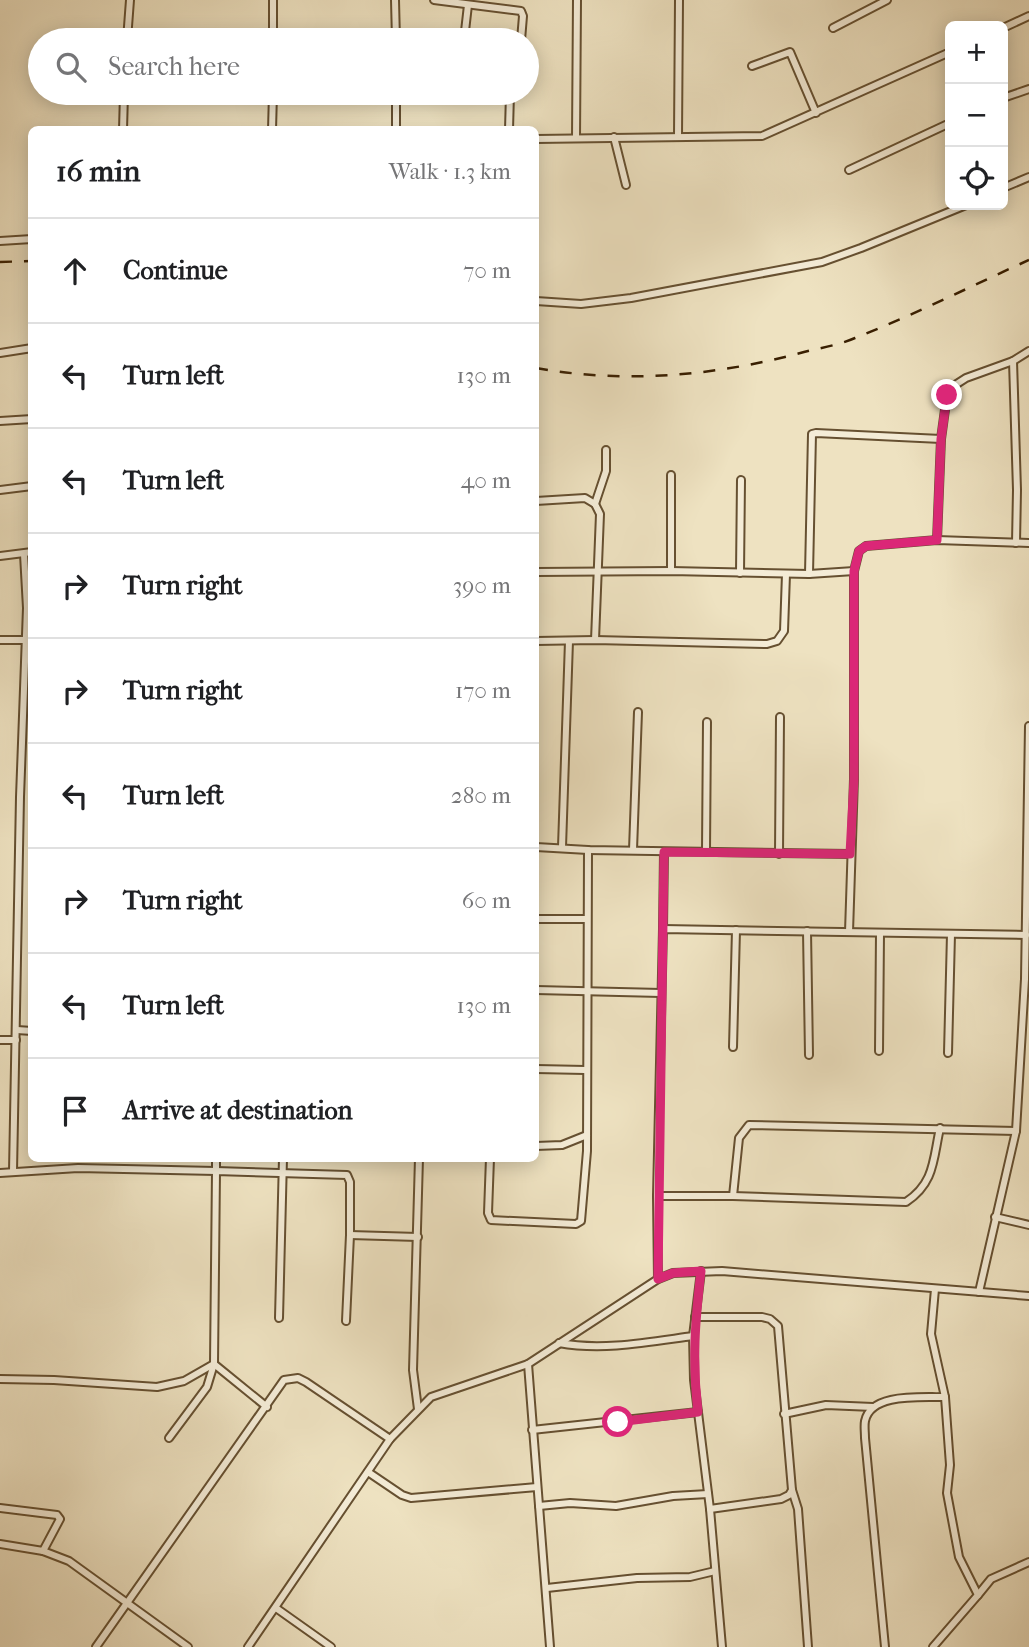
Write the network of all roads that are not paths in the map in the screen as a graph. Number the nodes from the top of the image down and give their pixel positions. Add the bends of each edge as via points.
1 (130, 0) edge
2 (272, 0) edge
3 (395, 0) edge
4 (434, 0) edge
5 (577, 0) edge
6 (679, 0) edge
7 (887, 0) edge
8 (468, 5) junction
9 (1029, 16) edge
10 (1008, 26) edge
11 (128, 28) edge
12 (273, 28) edge
13 (396, 28) edge
14 (465, 28) edge
15 (522, 28) edge
16 (833, 28) dead end
17 (945, 54) edge
18 (752, 66) dead end
19 (1029, 89) edge
20 (1008, 96) edge
21 (124, 105) edge
22 (273, 105) edge
23 (396, 105) edge
24 (510, 105) edge
25 (816, 113) junction
26 (945, 125) edge
27 (123, 126) edge
28 (272, 126) edge
29 (396, 126) edge
30 (509, 126) edge
31 (678, 136) junction
32 (614, 137) junction
33 (576, 138) junction
34 (539, 139) edge
35 (849, 170) dead end
36 (1029, 177) edge
37 (626, 185) dead end
38 (1008, 186) edge
39 (953, 210) edge
40 (28, 239) edge
41 (0, 241) edge
42 (539, 301) edge
43 (28, 349) edge
44 (1029, 351) edge
45 (0, 353) edge
46 (1013, 361) junction
47 (28, 419) edge
48 (0, 421) edge
49 (941, 439) junction
50 (606, 450) dead end
51 (671, 475) dead end
52 (741, 480) dead end
53 (28, 486) edge
54 (0, 490) edge
55 (539, 500) edge
56 (595, 504) junction
57 (937, 540) junction
58 (1017, 543) junction
59 (1029, 543) edge
60 (28, 553) edge
61 (0, 556) edge
62 (671, 571) junction
63 (854, 571) junction
64 (539, 572) edge
65 (598, 572) junction
66 (740, 573) junction
67 (786, 574) junction
68 (808, 574) junction
69 (0, 640) edge
70 (26, 640) junction
71 (595, 640) junction
72 (539, 641) edge
73 (569, 641) junction
74 (638, 712) dead end
75 (780, 717) dead end
76 (708, 722) dead end
77 (1029, 726) edge
78 (1029, 840) edge
79 (539, 847) edge
80 (562, 847) junction
81 (588, 850) junction
82 (634, 850) junction
83 (664, 852) junction
84 (706, 852) junction
85 (779, 854) junction
86 (850, 854) junction
87 (539, 919) edge
88 (586, 919) junction
89 (663, 929) junction
90 (736, 930) junction
91 (807, 931) junction
92 (849, 932) junction
93 (880, 933) junction
94 (951, 934) junction
95 (1026, 934) junction
96 (1027, 979) edge
97 (539, 990) edge
98 (587, 992) junction
99 (661, 993) junction
100 (17, 1030) junction
101 (28, 1031) edge
102 (0, 1040) edge
103 (16, 1040) junction
104 (733, 1047) dead end
105 (879, 1051) dead end
106 (948, 1053) dead end
107 (809, 1055) dead end
108 (539, 1069) edge
109 (585, 1070) junction
110 (940, 1128) junction
111 (1016, 1130) junction
112 (586, 1135) junction
113 (539, 1146) edge
114 (78, 1162) edge
115 (145, 1162) edge
116 (216, 1162) edge
117 (283, 1162) edge
118 (419, 1162) edge
119 (490, 1162) edge
120 (78, 1168) junction
121 (145, 1169) junction
122 (216, 1171) junction
123 (13, 1172) junction
124 (282, 1172) junction
125 (0, 1173) edge
126 (657, 1196) junction
127 (733, 1196) junction
128 (995, 1217) junction
129 (1029, 1225) edge
130 (351, 1235) junction
131 (418, 1237) junction
132 (701, 1271) junction
133 (658, 1279) junction
134 (935, 1289) junction
135 (979, 1292) junction
136 (1029, 1296) edge
137 (279, 1318) dead end
138 (695, 1318) junction
139 (346, 1321) dead end
140 (693, 1336) junction
141 (559, 1343) junction
142 (214, 1364) junction
143 (528, 1364) junction
144 (0, 1379) edge
145 (945, 1397) junction
146 (267, 1406) junction
147 (873, 1407) junction
148 (418, 1409) junction
149 (698, 1412) junction
150 (784, 1414) junction
151 (533, 1430) junction
152 (169, 1438) dead end
153 (390, 1439) junction
154 (368, 1472) junction
155 (537, 1487) junction
156 (792, 1490) junction
157 (708, 1493) junction
158 (539, 1506) junction
159 (0, 1508) edge
160 (710, 1509) junction
161 (0, 1545) edge
162 (43, 1551) junction
163 (1029, 1562) edge
164 (716, 1571) junction
165 (547, 1588) junction
166 (978, 1595) junction
167 (127, 1604) junction
168 (276, 1608) junction
169 (96, 1647) edge
170 (188, 1647) edge
171 (248, 1647) edge
172 (331, 1647) edge
173 (550, 1647) edge
174 (722, 1647) edge
175 (807, 1647) edge
176 (885, 1647) edge
177 (933, 1647) edge

1 - 11 street
2 - 12 street
3 - 13 street
4 - 8 street
5 - 33 street
6 - 31 street
7 - 16 street
8 - 14 street
8 - 15 street via 521,10
9 - 10 street
17 - 25 street
18 - 25 street via 790,52
19 - 20 street
21 - 27 street
22 - 28 street
23 - 29 street
24 - 30 street
25 - 31 street via 762,136
26 - 35 street
31 - 32 street
32 - 33 street
32 - 37 street
33 - 34 street
36 - 38 street
39 - 42 street via 822,261 631,298 580,304
40 - 41 street
43 - 45 street
44 - 46 street
46 - 49 street via 952,387 944,402
46 - 58 street
47 - 48 street
49 - 57 street
49 - 68 street via 813,435
50 - 56 street via 606,471
51 - 62 street
52 - 66 street
53 - 54 street
55 - 56 street via 585,498
56 - 65 street via 600,514
57 - 58 street
57 - 63 street via 866,546 859,551
58 - 59 street
60 - 61 street
60 - 70 street
62 - 65 street
62 - 66 street
63 - 68 street
63 - 86 street
64 - 65 street
65 - 71 street
66 - 67 street
67 - 68 street
67 - 71 street via 784,631 778,640 754,644
69 - 70 street
70 - 100 street
71 - 73 street
72 - 73 street
73 - 80 street
74 - 82 street
75 - 85 street
76 - 84 street
77 - 78 street
78 - 95 street
79 - 80 street
80 - 81 street
81 - 82 street
81 - 88 street
82 - 83 street
83 - 84 street
83 - 89 street
84 - 85 street
85 - 86 street
86 - 92 street
87 - 88 street
88 - 98 street
89 - 90 street
89 - 99 street
90 - 91 street
90 - 104 street
91 - 92 street
91 - 107 street
92 - 93 street
93 - 94 street
93 - 105 street
94 - 95 street
94 - 106 street
95 - 96 street
96 - 111 street
97 - 98 street
98 - 99 street
98 - 109 street
99 - 126 street
100 - 101 street
100 - 103 street
102 - 103 street
103 - 123 street
108 - 109 street
109 - 112 street
110 - 111 street
110 - 127 street via 929,1180 906,1202
110 - 127 street via 749,1125 740,1138
111 - 128 street
112 - 113 street via 562,1146
112 - 119 street via 583,1214 576,1224 491,1220
114 - 120 street
115 - 121 street
116 - 122 street
117 - 124 street
118 - 131 street
120 - 121 street
120 - 123 street
121 - 122 street
122 - 124 street
122 - 142 street
123 - 125 street
124 - 130 street via 346,1175
124 - 137 street
126 - 127 street
126 - 133 street
128 - 129 street
128 - 135 street
130 - 131 street
130 - 139 street
131 - 148 street via 413,1370
132 - 133 street
132 - 134 street
132 - 138 street
133 - 141 street
134 - 135 street
134 - 145 street via 930,1334
135 - 136 street
138 - 140 street
138 - 150 street via 762,1317 778,1326
140 - 141 street via 625,1345
140 - 149 street
141 - 143 street
142 - 144 street via 184,1381 157,1387
142 - 146 street
142 - 152 street via 206,1388
143 - 148 street via 431,1397
143 - 151 street
145 - 147 street via 889,1400
145 - 166 street via 950,1465 947,1493 959,1557
146 - 153 street via 284,1380 298,1378
146 - 167 street
147 - 150 street via 825,1405
147 - 176 street via 865,1418 865,1438
148 - 153 street
149 - 151 street
149 - 157 street
150 - 156 street
151 - 155 street
153 - 154 street
154 - 155 street via 411,1498
154 - 168 street
155 - 158 street
156 - 160 street via 781,1499
156 - 175 street via 798,1509
157 - 158 street via 615,1506
157 - 160 street
158 - 165 street
159 - 162 street via 57,1515 60,1519
160 - 164 street
161 - 162 street
162 - 167 street via 69,1561
163 - 166 street via 991,1579
164 - 165 street
164 - 174 street
165 - 173 street
166 - 177 street
167 - 169 street
167 - 170 street
168 - 171 street
168 - 172 street

